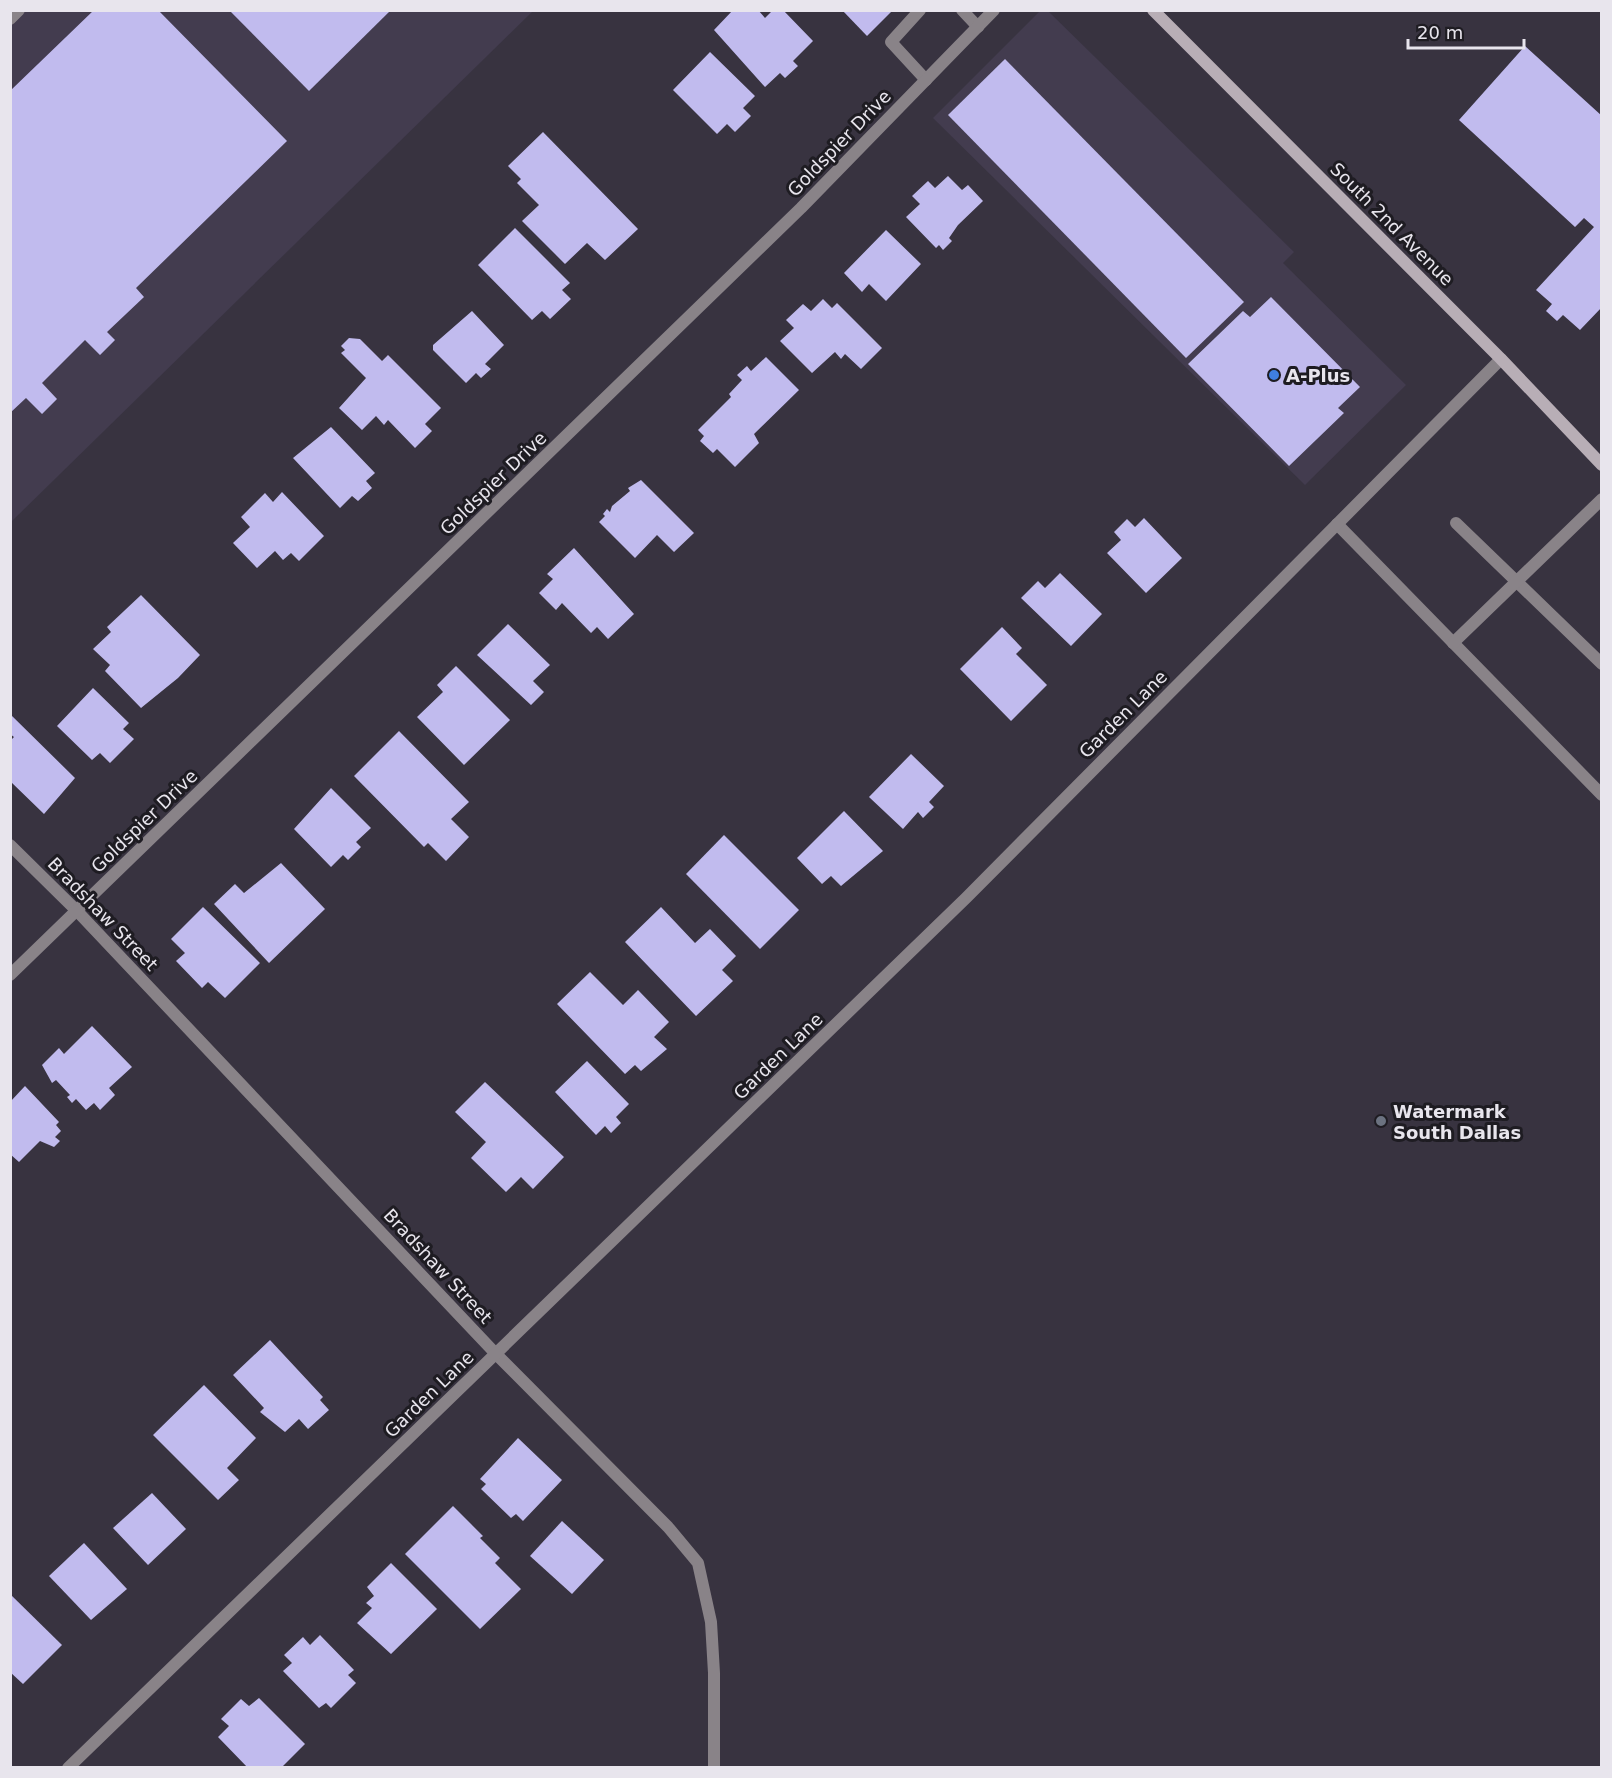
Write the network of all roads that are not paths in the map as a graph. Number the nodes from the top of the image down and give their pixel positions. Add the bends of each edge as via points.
1 (19, 10) edge
2 (921, 10) edge
3 (962, 10) edge
4 (994, 10) edge
5 (1153, 10) edge
6 (10, 19) edge
7 (978, 27) junction
8 (926, 80) junction
9 (1501, 358) junction
10 (1602, 465) edge
11 (1602, 499) edge
12 (1456, 523) dead end
13 (1337, 524) junction
14 (1516, 581) junction
15 (1453, 643) junction
16 (1602, 664) edge
17 (1602, 795) edge
18 (10, 845) edge
19 (77, 911) junction
20 (10, 975) edge
21 (496, 1354) junction
22 (68, 1767) edge
23 (714, 1767) edge

1 - 6 street
2 - 8 street via 891,42
3 - 7 street
4 - 7 street, Goldspier Drive
5 - 9 main road, South 2nd Avenue
7 - 8 street, Goldspier Drive
8 - 19 street, Goldspier Drive via 793,216
9 - 10 main road, South 2nd Avenue
9 - 13 street, Garden Lane
11 - 14 street
12 - 14 street
13 - 15 street
13 - 21 street, Garden Lane via 966,898
14 - 15 street
14 - 16 street
15 - 17 street
18 - 19 street, Bradshaw Street
19 - 20 street, Goldspier Drive
19 - 21 street, Bradshaw Street
21 - 22 street, Garden Lane
21 - 23 street, Bradshaw Street via 669,1527 698,1563 711,1622

